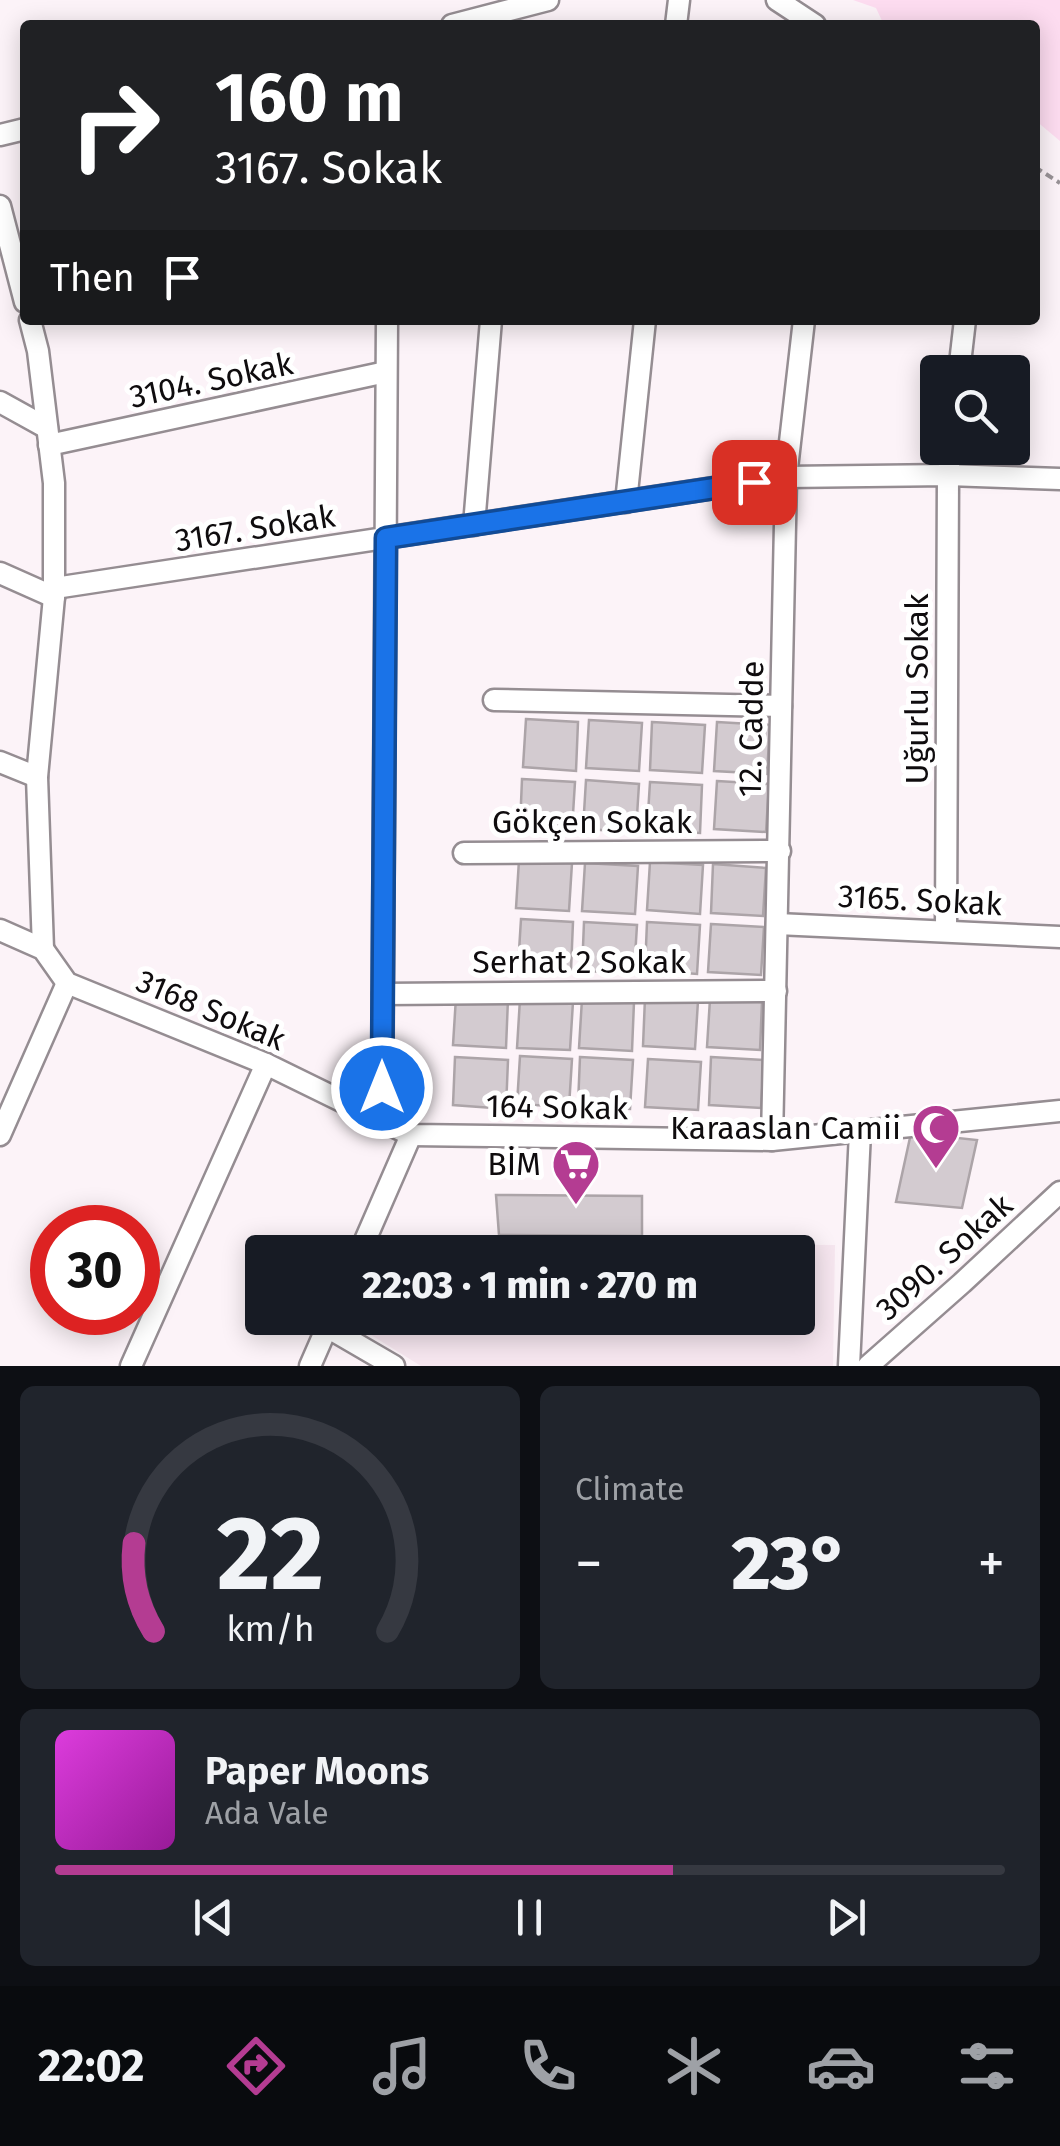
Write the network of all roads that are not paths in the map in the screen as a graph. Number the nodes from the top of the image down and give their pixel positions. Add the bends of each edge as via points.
1 (548, 0) edge
2 (777, 0) edge
3 (516, 17) edge
4 (808, 20) edge
5 (0, 206) edge
6 (20, 283) edge
7 (31, 325) edge
8 (387, 325) edge
9 (491, 325) edge
10 (644, 325) edge
11 (803, 325) edge
12 (964, 325) edge
13 (961, 355) edge
14 (386, 372) junction
15 (0, 402) edge
16 (48, 436) junction
17 (949, 465) edge
18 (786, 476) junction
19 (948, 476) junction
20 (1060, 480) edge
21 (626, 502) junction
22 (474, 525) junction
23 (386, 538) junction
24 (0, 573) edge
25 (54, 593) junction
26 (494, 700) dead end
27 (781, 706) junction
28 (0, 762) edge
29 (36, 776) junction
30 (780, 851) junction
31 (464, 852) dead end
32 (777, 924) junction
33 (0, 930) edge
34 (946, 931) junction
35 (1060, 937) edge
36 (43, 949) junction
37 (67, 983) junction
38 (776, 991) junction
39 (383, 994) junction
40 (266, 1064) junction
41 (8, 1094) edge
42 (1060, 1111) edge
43 (382, 1120) junction
44 (860, 1132) junction
45 (411, 1134) junction
46 (0, 1135) edge
47 (772, 1140) junction
48 (1060, 1192) edge
49 (367, 1235) edge
50 (324, 1335) edge
51 (349, 1335) edge
52 (131, 1366) edge
53 (310, 1366) edge
54 (394, 1366) edge
55 (849, 1366) edge
56 (868, 1366) edge

1 - 3 street
2 - 4 street
5 - 6 street
7 - 16 street
8 - 14 street
9 - 22 street
10 - 21 street
11 - 18 street, 12. Cadde
12 - 13 street
14 - 16 street, 3104. Sokak
14 - 23 street
15 - 16 street
16 - 25 street
17 - 19 street, Uğurlu Sokak
18 - 19 street, 3167. Sokak
18 - 21 street, 3167. Sokak
18 - 27 street, 12. Cadde
19 - 20 street, 3167. Sokak
19 - 34 street, Uğurlu Sokak
21 - 22 street, 3167. Sokak
22 - 23 street, 3167. Sokak
23 - 25 street, 3167. Sokak
23 - 39 street
24 - 25 street
25 - 29 street
26 - 27 street
27 - 30 street, 12. Cadde
28 - 29 street
29 - 36 street
30 - 31 street, Gökçen Sokak
30 - 32 street, 12. Cadde
32 - 34 street, 3165. Sokak
32 - 38 street, 12. Cadde
33 - 36 street
34 - 35 street, 3165. Sokak
36 - 37 street
37 - 40 street, 3168 Sokak
37 - 41 street
38 - 39 street, Serhat 2 Sokak
38 - 47 street, 12. Cadde
39 - 43 street
40 - 43 street, 3168 Sokak
40 - 52 street
41 - 46 street
42 - 44 street, 164 Sokak
43 - 45 street, 3168 Sokak
44 - 47 street, 164 Sokak
44 - 55 street
45 - 47 street, 164 Sokak
45 - 49 street
48 - 56 street, 3090. Sokak
50 - 53 street
51 - 54 street

